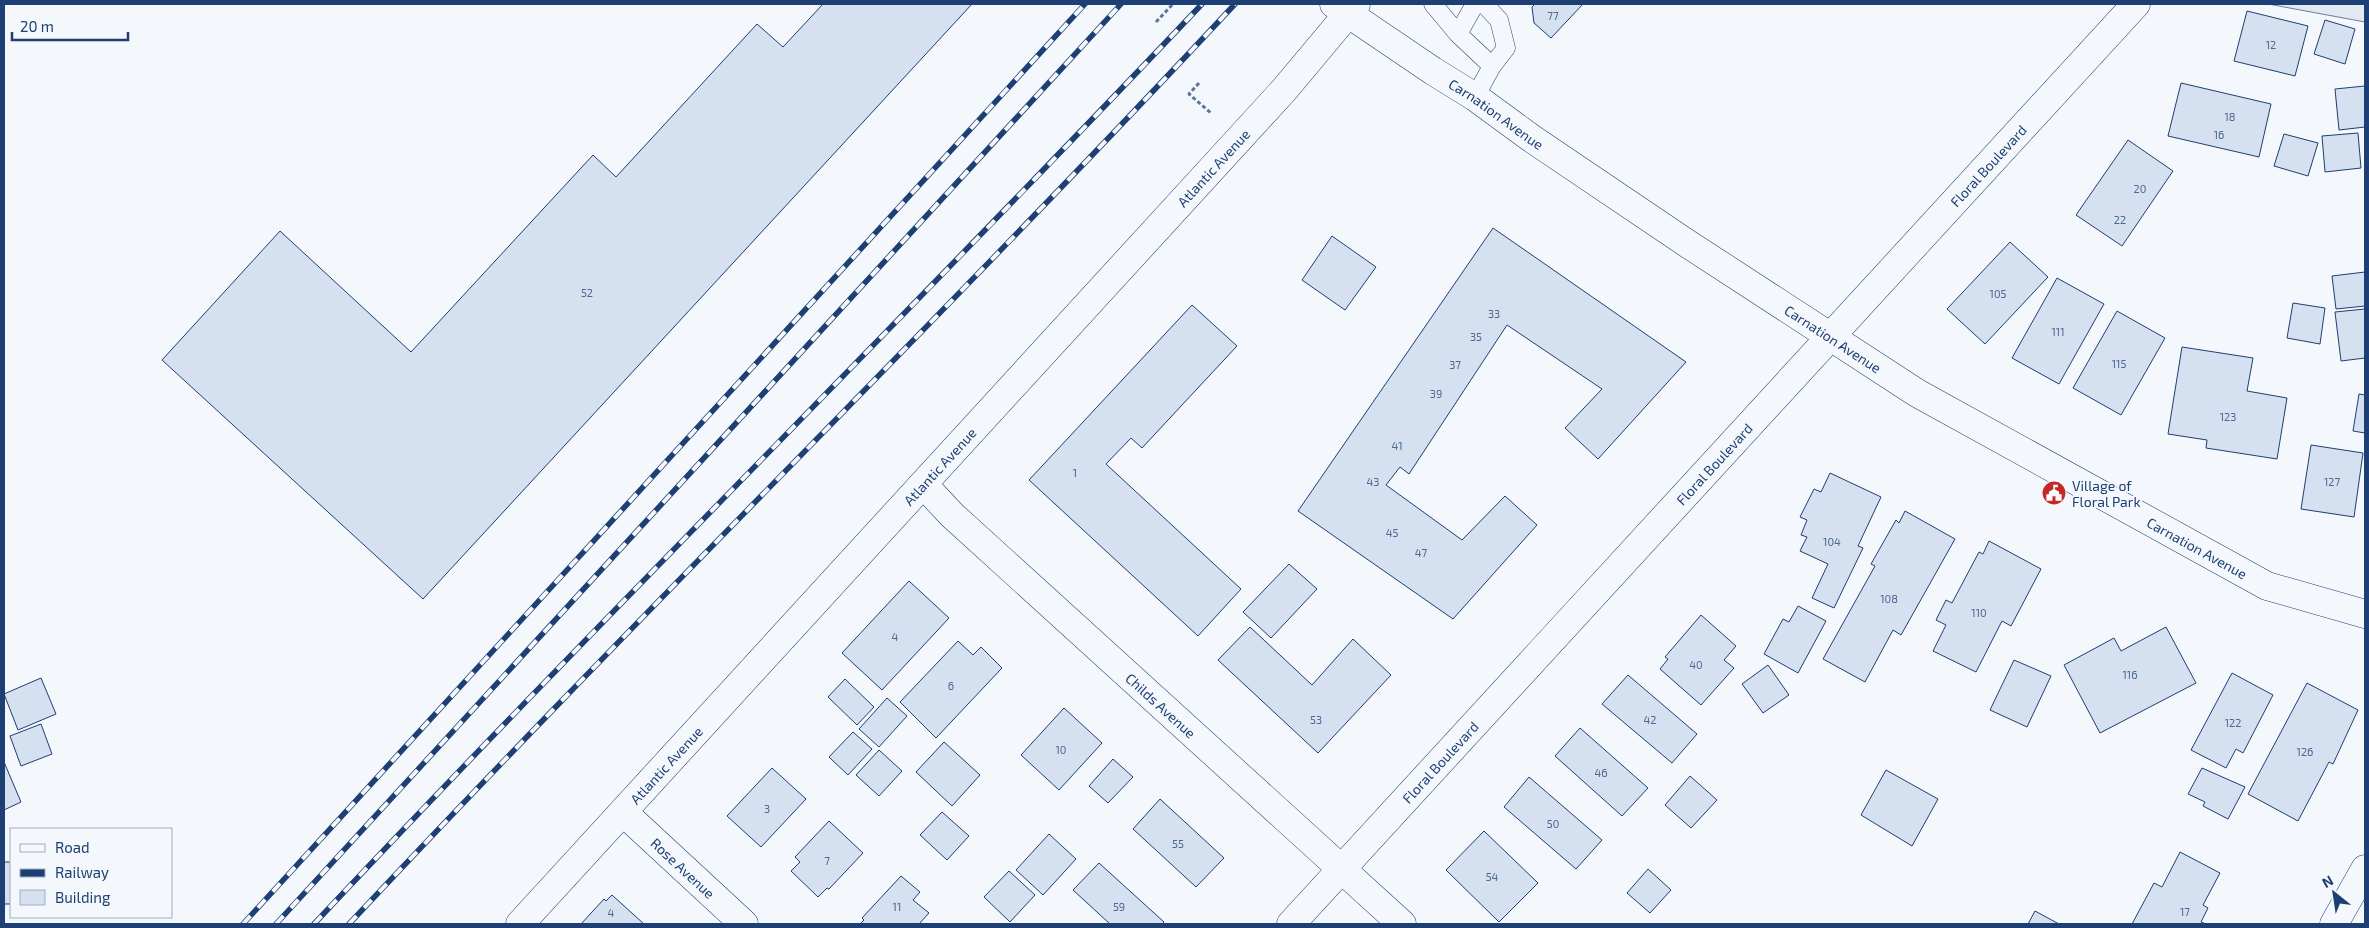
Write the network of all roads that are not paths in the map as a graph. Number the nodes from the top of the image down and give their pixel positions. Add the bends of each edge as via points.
1 (1433, 4) edge
2 (1475, 4) edge
3 (1484, 4) edge
4 (1346, 7) edge
5 (2123, 8) edge
6 (1458, 34) junction
7 (1492, 66) junction
8 (1475, 97) junction
9 (1831, 336) junction
10 (923, 484) junction
11 (2365, 614) edge
12 (622, 812) junction
13 (1342, 869) junction
14 (2365, 869) edge
15 (520, 924) edge
16 (744, 924) edge
17 (1292, 924) edge
18 (1402, 924) edge
19 (2334, 924) edge

1 - 6 lane
2 - 6 lane
3 - 7 lane via 1499,20 1506,48
4 - 8 street, Carnation Avenue
4 - 10 street, Atlantic Avenue via 1284,90
5 - 9 street, Floral Boulevard
6 - 7 lane
7 - 8 lane
8 - 9 street, Carnation Avenue via 1685,242
9 - 11 street, Carnation Avenue via 1917,393 2267,586
9 - 13 street, Floral Boulevard
10 - 12 street, Atlantic Avenue
10 - 13 street, Childs Avenue via 952,515
12 - 15 street, Atlantic Avenue
12 - 16 street, Rose Avenue
13 - 17 street, Floral Boulevard
13 - 18 street, Childs Avenue
14 - 19 street

